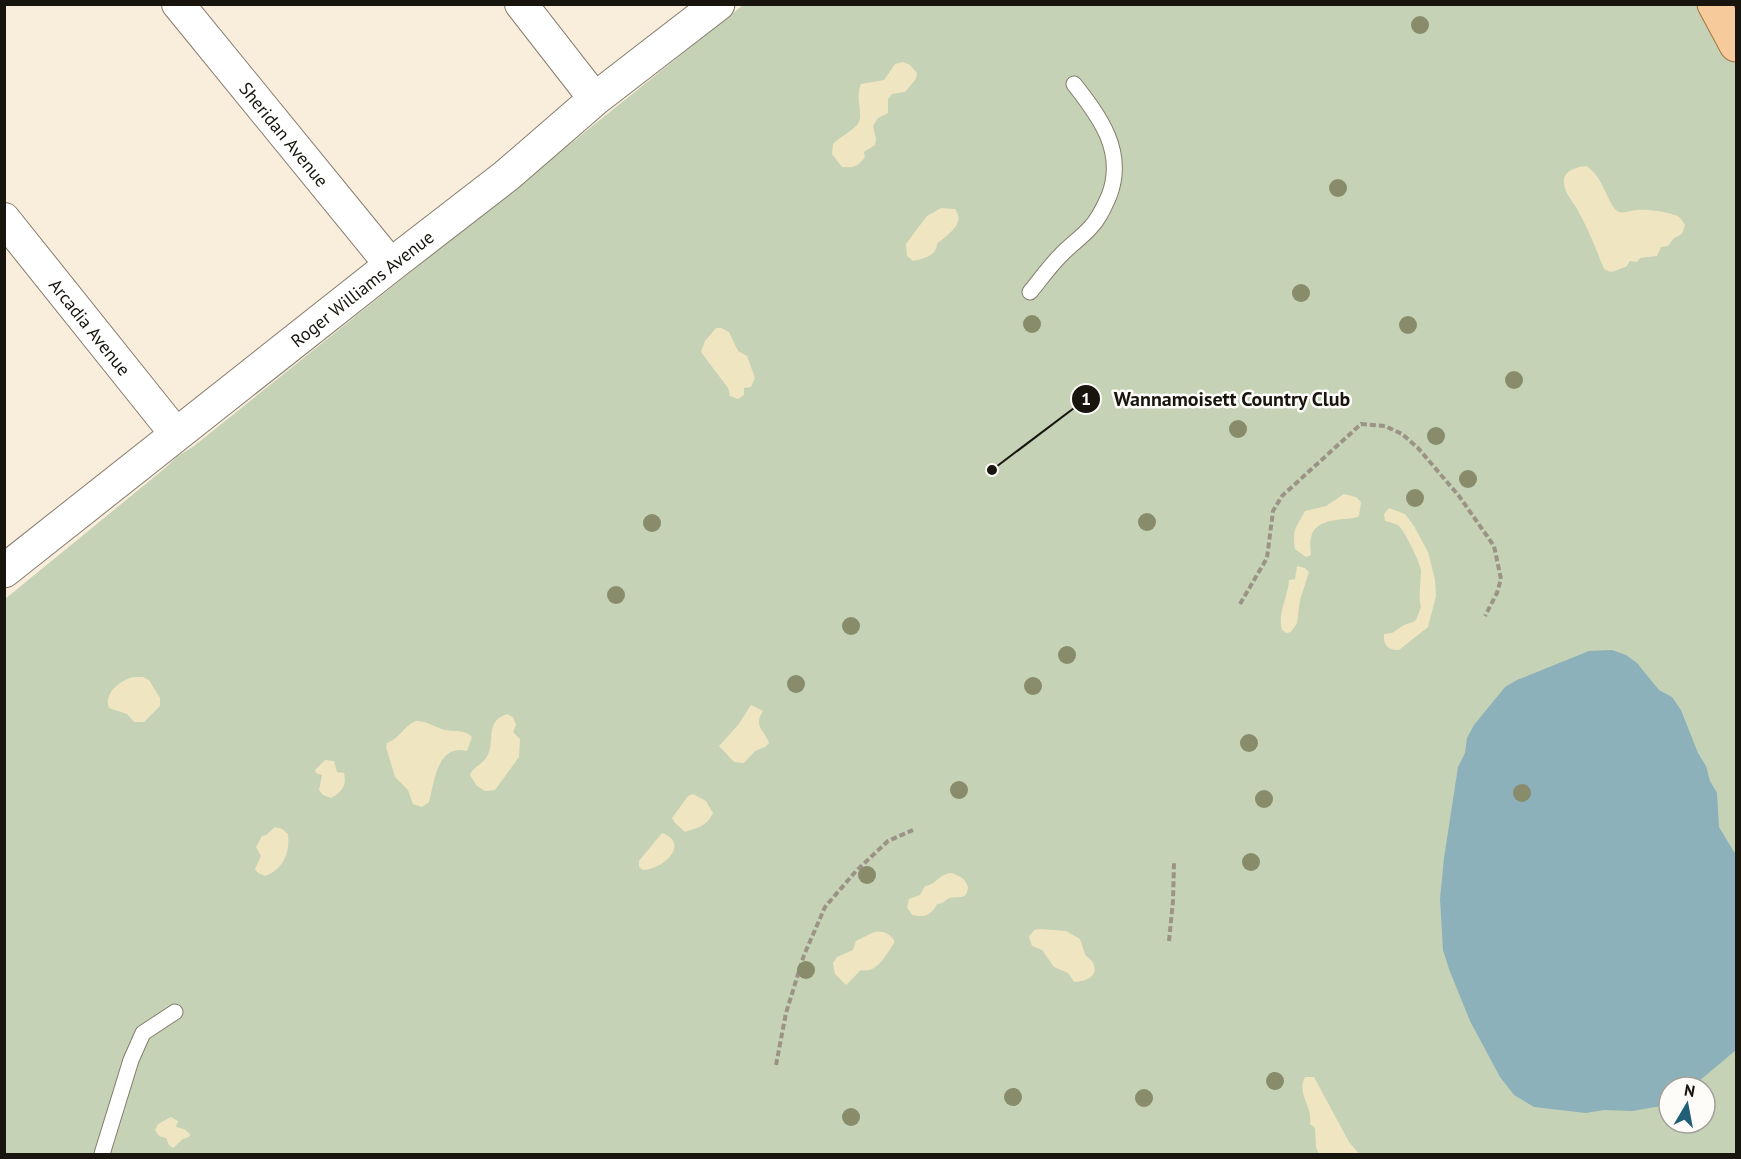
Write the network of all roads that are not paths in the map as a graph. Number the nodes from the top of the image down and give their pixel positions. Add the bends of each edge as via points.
1 (178, 4) edge
2 (520, 4) edge
3 (718, 4) edge
4 (1714, 4) edge
5 (1737, 45) edge
6 (1074, 84) dead end
7 (595, 99) junction
8 (4, 219) edge
9 (391, 265) junction
10 (1030, 292) dead end
11 (176, 434) junction
12 (4, 571) edge
13 (175, 1012) dead end
14 (102, 1155) edge

1 - 9 street, Sheridan Avenue
2 - 7 street
3 - 7 main road, Roger Williams Avenue
4 - 5 main road
6 - 10 lane via 1095,110 1108,135 1115,171 1111,190 1092,227 1058,257
7 - 9 main road, Roger Williams Avenue via 506,176
8 - 11 street, Arcadia Avenue
9 - 11 main road, Roger Williams Avenue
11 - 12 main road, Roger Williams Avenue
13 - 14 lane via 143,1033

